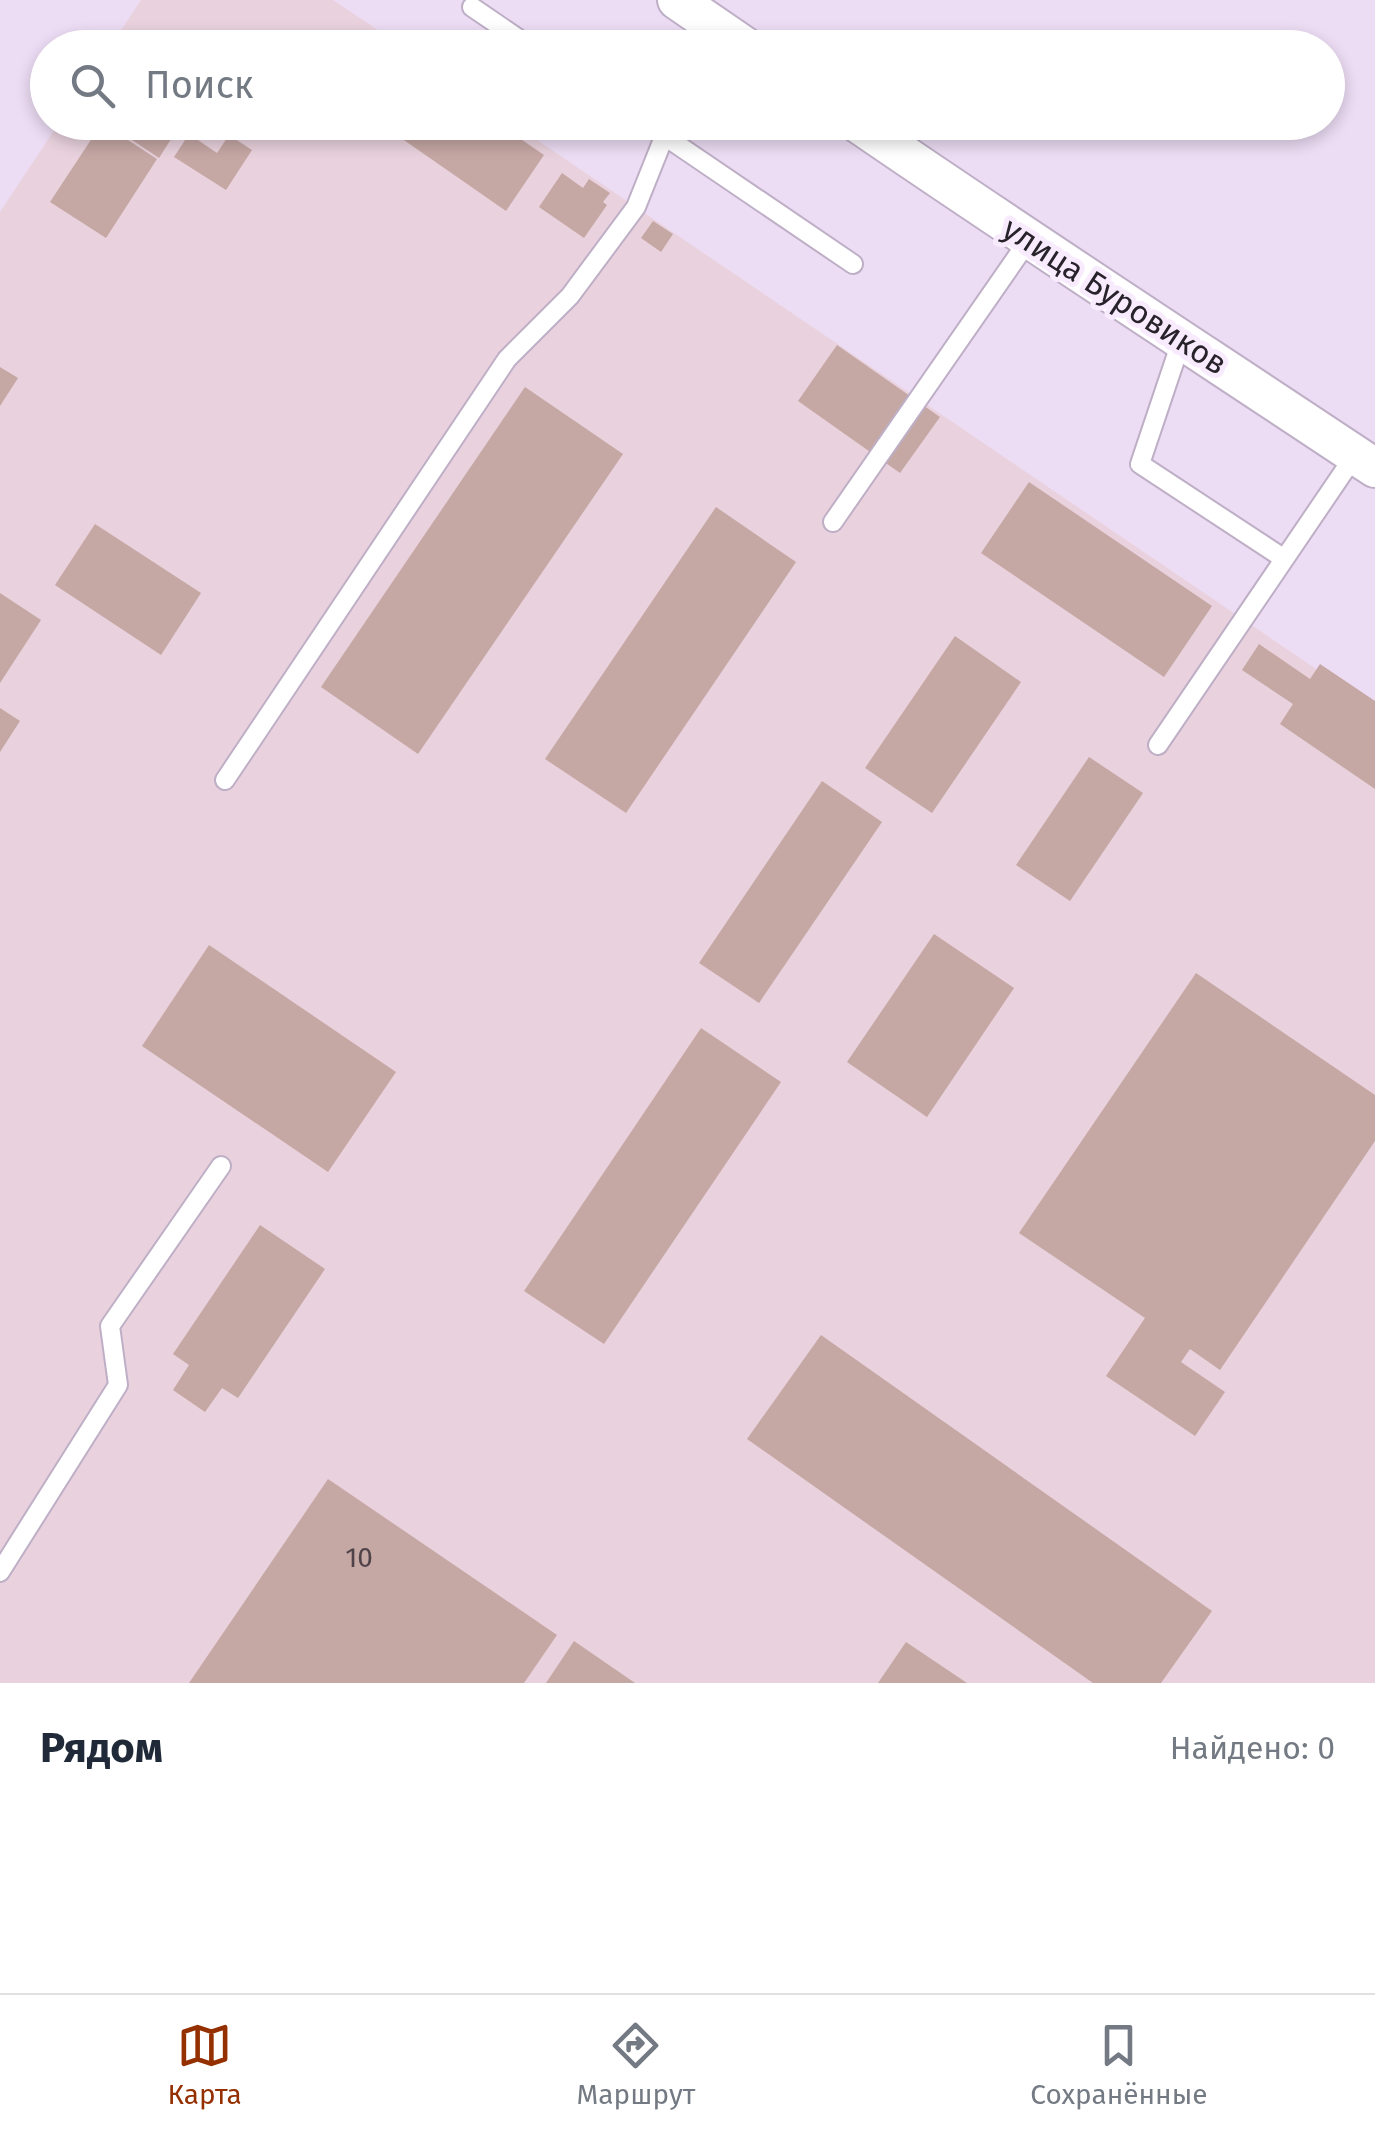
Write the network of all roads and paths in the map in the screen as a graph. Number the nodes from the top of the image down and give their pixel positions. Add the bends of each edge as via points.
1 (677, 0) edge
2 (472, 7) dead end
3 (506, 30) edge
4 (703, 30) edge
5 (663, 140) edge
6 (681, 140) edge
7 (882, 140) edge
8 (1028, 241) junction
9 (853, 264) dead end
10 (1182, 338) junction
11 (1365, 462) edge
12 (832, 522) dead end
13 (1283, 558) junction
14 (1158, 744) dead end
15 (225, 780) dead end
16 (221, 1166) dead end
17 (0, 1572) edge

1 - 4 street
2 - 3 lane
5 - 15 lane via 636,207 570,296 508,359
6 - 9 lane
7 - 8 street, улица Буровиков
8 - 10 street, улица Буровиков
8 - 12 lane
10 - 11 street, улица Буровиков
10 - 13 lane via 1140,464
11 - 13 lane
13 - 14 lane
16 - 17 lane via 110,1326 118,1385

